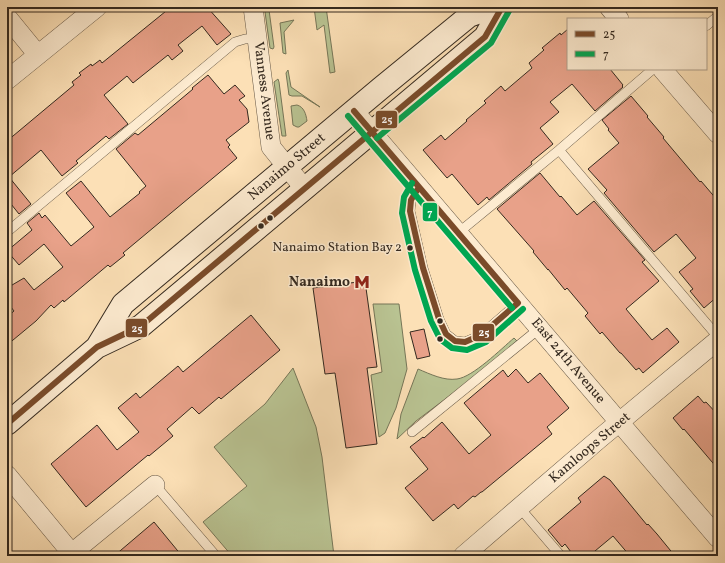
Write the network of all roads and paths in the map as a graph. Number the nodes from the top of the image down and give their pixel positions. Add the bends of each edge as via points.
1 (97, 7) edge
2 (254, 7) edge
3 (494, 7) edge
4 (502, 7) edge
5 (609, 7) edge
6 (465, 12) edge
7 (718, 16) edge
8 (7, 17) edge
9 (618, 18) edge
10 (707, 25) edge
11 (258, 38) junction
12 (38, 55) junction
13 (652, 70) edge
14 (663, 70) edge
15 (7, 80) edge
16 (354, 111) junction
17 (372, 132) junction
18 (718, 134) edge
19 (560, 150) junction
20 (287, 167) junction
21 (419, 187) junction
22 (304, 188) junction
23 (7, 232) edge
24 (458, 233) junction
25 (518, 303) junction
26 (540, 328) junction
27 (718, 337) edge
28 (718, 340) edge
29 (97, 347) junction
30 (620, 422) junction
31 (7, 424) edge
32 (412, 432) dead end
33 (7, 475) edge
34 (155, 484) joint
35 (519, 507) junction
36 (718, 538) edge
37 (69, 555) edge
38 (216, 556) edge
39 (463, 556) edge
40 (561, 556) edge

1 - 12 street
2 - 11 street, Vanness Avenue
3 - 6 main road, Nanaimo Street
4 - 17 main road, Nanaimo Street via 485,37
5 - 9 street
6 - 16 main road, Nanaimo Street
7 - 10 lane
8 - 12 street
11 - 20 street, Vanness Avenue via 271,147
11 - 23 lane via 235,42
12 - 15 street
13 - 19 lane
14 - 18 street
16 - 17 street, East 24th Avenue
16 - 20 main road, Nanaimo Street
17 - 21 street, East 24th Avenue
17 - 22 main road, Nanaimo Street
19 - 24 lane
19 - 27 lane
20 - 22 street, Vanness Avenue
20 - 29 main road, Nanaimo Street via 123,304
21 - 24 street, East 24th Avenue
21 - 25 lane via 411,200 410,211 423,268 446,334 455,341 465,342 481,335
22 - 29 main road, Nanaimo Street via 141,326
24 - 25 street, East 24th Avenue
25 - 26 street, East 24th Avenue
26 - 30 street, East 24th Avenue
26 - 32 lane
28 - 30 street, Kamloops Street
29 - 31 main road, Nanaimo Street
30 - 35 street, Kamloops Street
30 - 36 street, East 24th Avenue
33 - 37 street
34 - 37 street
34 - 38 lane
35 - 39 street, Kamloops Street
35 - 40 lane

